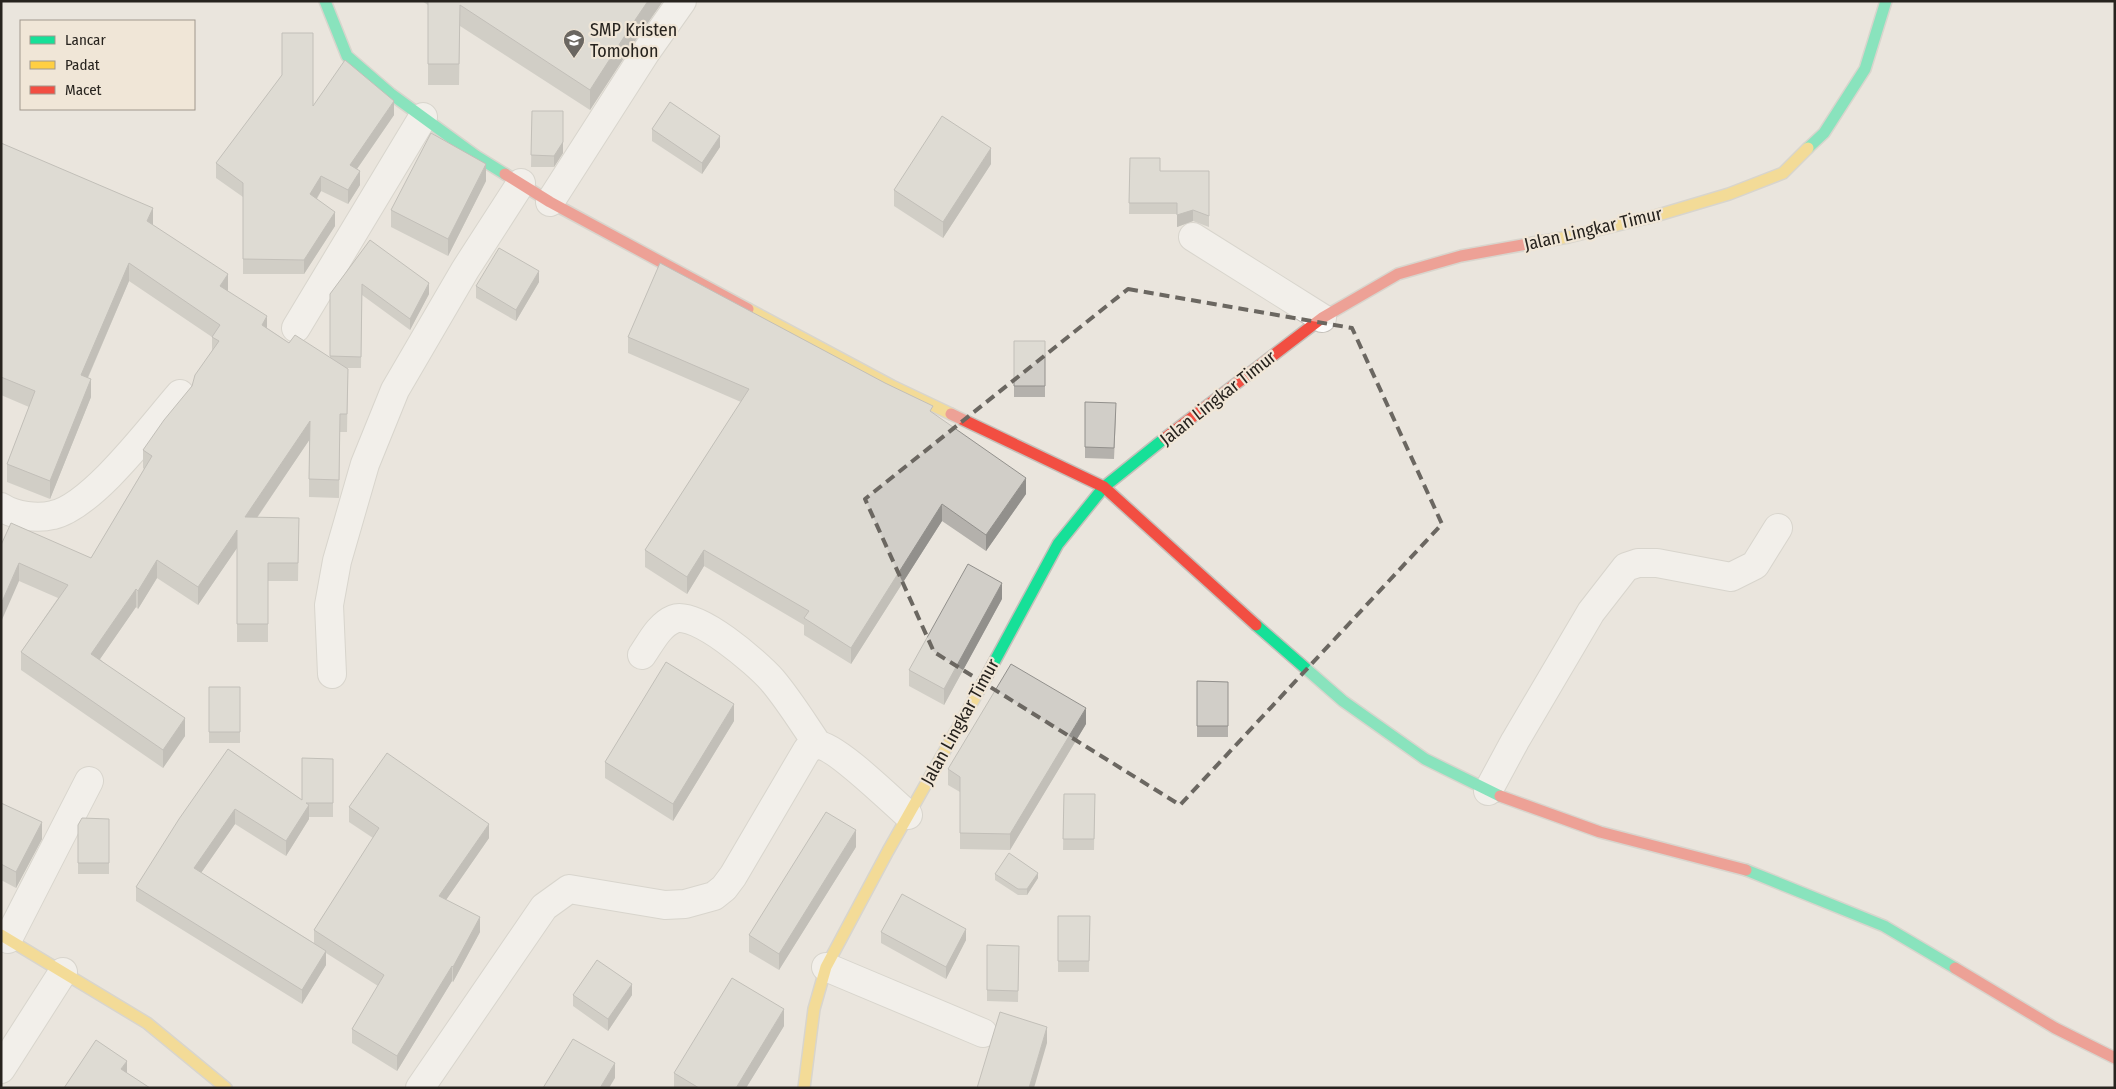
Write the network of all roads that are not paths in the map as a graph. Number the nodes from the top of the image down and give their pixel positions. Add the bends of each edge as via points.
1 (325, 1) edge
2 (682, 1) edge
3 (1886, 1) edge
4 (423, 116) junction
5 (521, 183) junction
6 (550, 202) junction
7 (1194, 237) dead end
8 (1322, 318) junction
9 (296, 328) dead end
10 (180, 394) dead end
11 (1104, 488) junction
12 (1, 507) edge
13 (1778, 528) dead end
14 (642, 655) dead end
15 (332, 674) dead end
16 (818, 745) junction
17 (88, 781) dead end
18 (1488, 791) junction
19 (908, 815) junction
20 (5, 937) edge
21 (826, 966) junction
22 (63, 972) junction
23 (983, 1033) dead end
24 (2115, 1058) edge
25 (1, 1069) edge
26 (226, 1088) edge
27 (420, 1088) edge
28 (804, 1088) edge

1 - 4 main road via 347,56 391,94
2 - 6 street
3 - 8 main road, Jalan Lingkar Timur via 1865,69 1824,133 1783,174 1655,216 1568,237 1461,256 1398,274
4 - 5 main road via 476,156
4 - 9 street
5 - 6 main road
5 - 15 street via 396,390 365,464 337,561 329,605
6 - 11 main road via 892,386
7 - 8 street
8 - 11 main road, Jalan Lingkar Timur
10 - 12 street via 111,475 76,505 54,515 30,516
11 - 18 main road via 1343,701 1425,759
11 - 19 main road, Jalan Lingkar Timur via 1058,544
13 - 18 street via 1755,565 1731,577 1657,563 1626,567 1590,612
14 - 16 street via 663,625 676,618 694,620 732,644 771,679
16 - 19 street via 834,752
16 - 27 street via 807,750 732,876 714,896 685,904 665,905 569,889 544,907
17 - 20 street
18 - 24 main road via 1600,832 1748,870 1884,926 2055,1028
19 - 21 main road, Jalan Lingkar Timur
20 - 22 main road
21 - 23 street
21 - 28 main road, Jalan Lingkar Timur via 814,1009
22 - 25 street
22 - 26 main road via 147,1023

